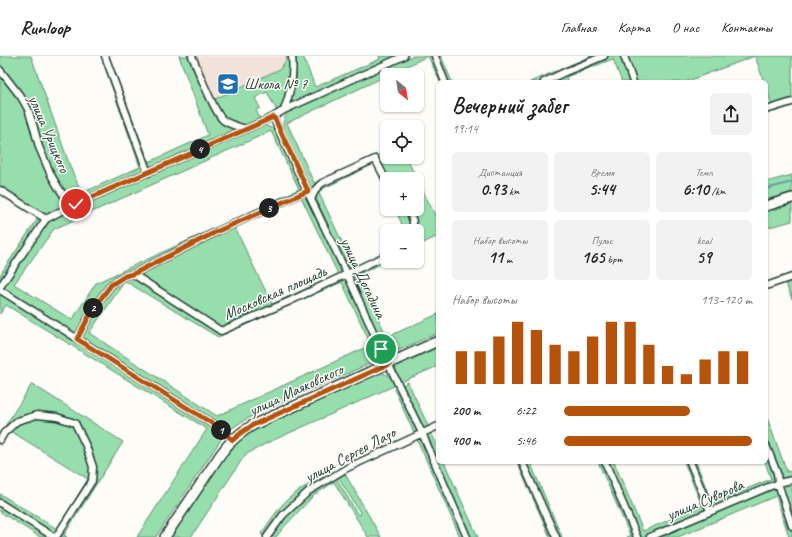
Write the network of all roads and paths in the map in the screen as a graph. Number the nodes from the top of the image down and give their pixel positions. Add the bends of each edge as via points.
1 (105, 56) edge
2 (192, 56) edge
3 (292, 56) edge
4 (404, 56) edge
5 (435, 56) edge
6 (604, 56) edge
7 (625, 56) edge
8 (0, 70) edge
9 (444, 80) edge
10 (548, 80) edge
11 (632, 80) edge
12 (792, 102) edge
13 (768, 109) edge
14 (284, 110) junction
15 (274, 117) junction
16 (246, 129) junction
17 (148, 172) junction
18 (382, 172) edge
19 (0, 190) edge
20 (308, 191) junction
21 (792, 198) edge
22 (311, 199) junction
23 (68, 200) junction
24 (76, 204) junction
25 (768, 205) edge
26 (63, 210) junction
27 (46, 219) junction
28 (380, 258) edge
29 (133, 274) junction
30 (348, 274) junction
31 (792, 277) edge
32 (768, 285) edge
33 (0, 289) edge
34 (77, 339) junction
35 (436, 342) edge
36 (389, 364) junction
37 (436, 427) edge
38 (422, 433) junction
39 (0, 440) edge
40 (233, 440) junction
41 (768, 449) edge
42 (523, 464) edge
43 (606, 464) edge
44 (691, 464) edge
45 (792, 480) edge
46 (778, 483) junction
47 (0, 503) edge
48 (710, 511) junction
49 (792, 526) edge
50 (55, 537) edge
51 (165, 537) edge
52 (267, 537) edge
53 (467, 537) edge
54 (556, 537) edge
55 (636, 537) edge
56 (650, 537) edge

1 - 17 street
2 - 16 street via 222,119
3 - 14 street via 292,84
4 - 14 street
5 - 9 street
6 - 10 street
7 - 11 street
8 - 23 street, улица Урицкого via 28,109 39,147 51,175
12 - 13 street
14 - 15 street
15 - 16 street
15 - 20 street, улица Догадина
16 - 17 street
17 - 24 street
18 - 22 street via 375,159 322,183
19 - 27 street
20 - 22 street, улица Догадина
20 - 29 street via 218,231
21 - 25 main road
22 - 30 street, улица Догадина
23 - 24 street, улица Урицкого
23 - 26 street
24 - 26 street
26 - 27 street
27 - 33 street
28 - 30 street
29 - 30 street, Московская площадь via 221,331
29 - 34 street via 111,285 93,309
30 - 36 street, улица Догадина
31 - 32 street
33 - 34 street
34 - 40 street via 213,424
35 - 36 main road, улица Маяковского
36 - 38 street, улица Догадина
36 - 40 main road, улица Маяковского via 253,425
37 - 38 street, улица Сергея Лазо
38 - 52 street, улица Сергея Лазо via 347,468 309,491 283,515
38 - 53 street, улица Догадина
39 - 50 street via 17,421 37,415 57,417 75,423 93,466 92,481
40 - 51 main road, улица Маяковского via 220,455
41 - 46 street
42 - 54 street
43 - 55 street
44 - 48 street
45 - 46 street, улица Суворова
46 - 48 street, улица Суворова
46 - 49 street
47 - 50 street
48 - 56 street, улица Суворова

